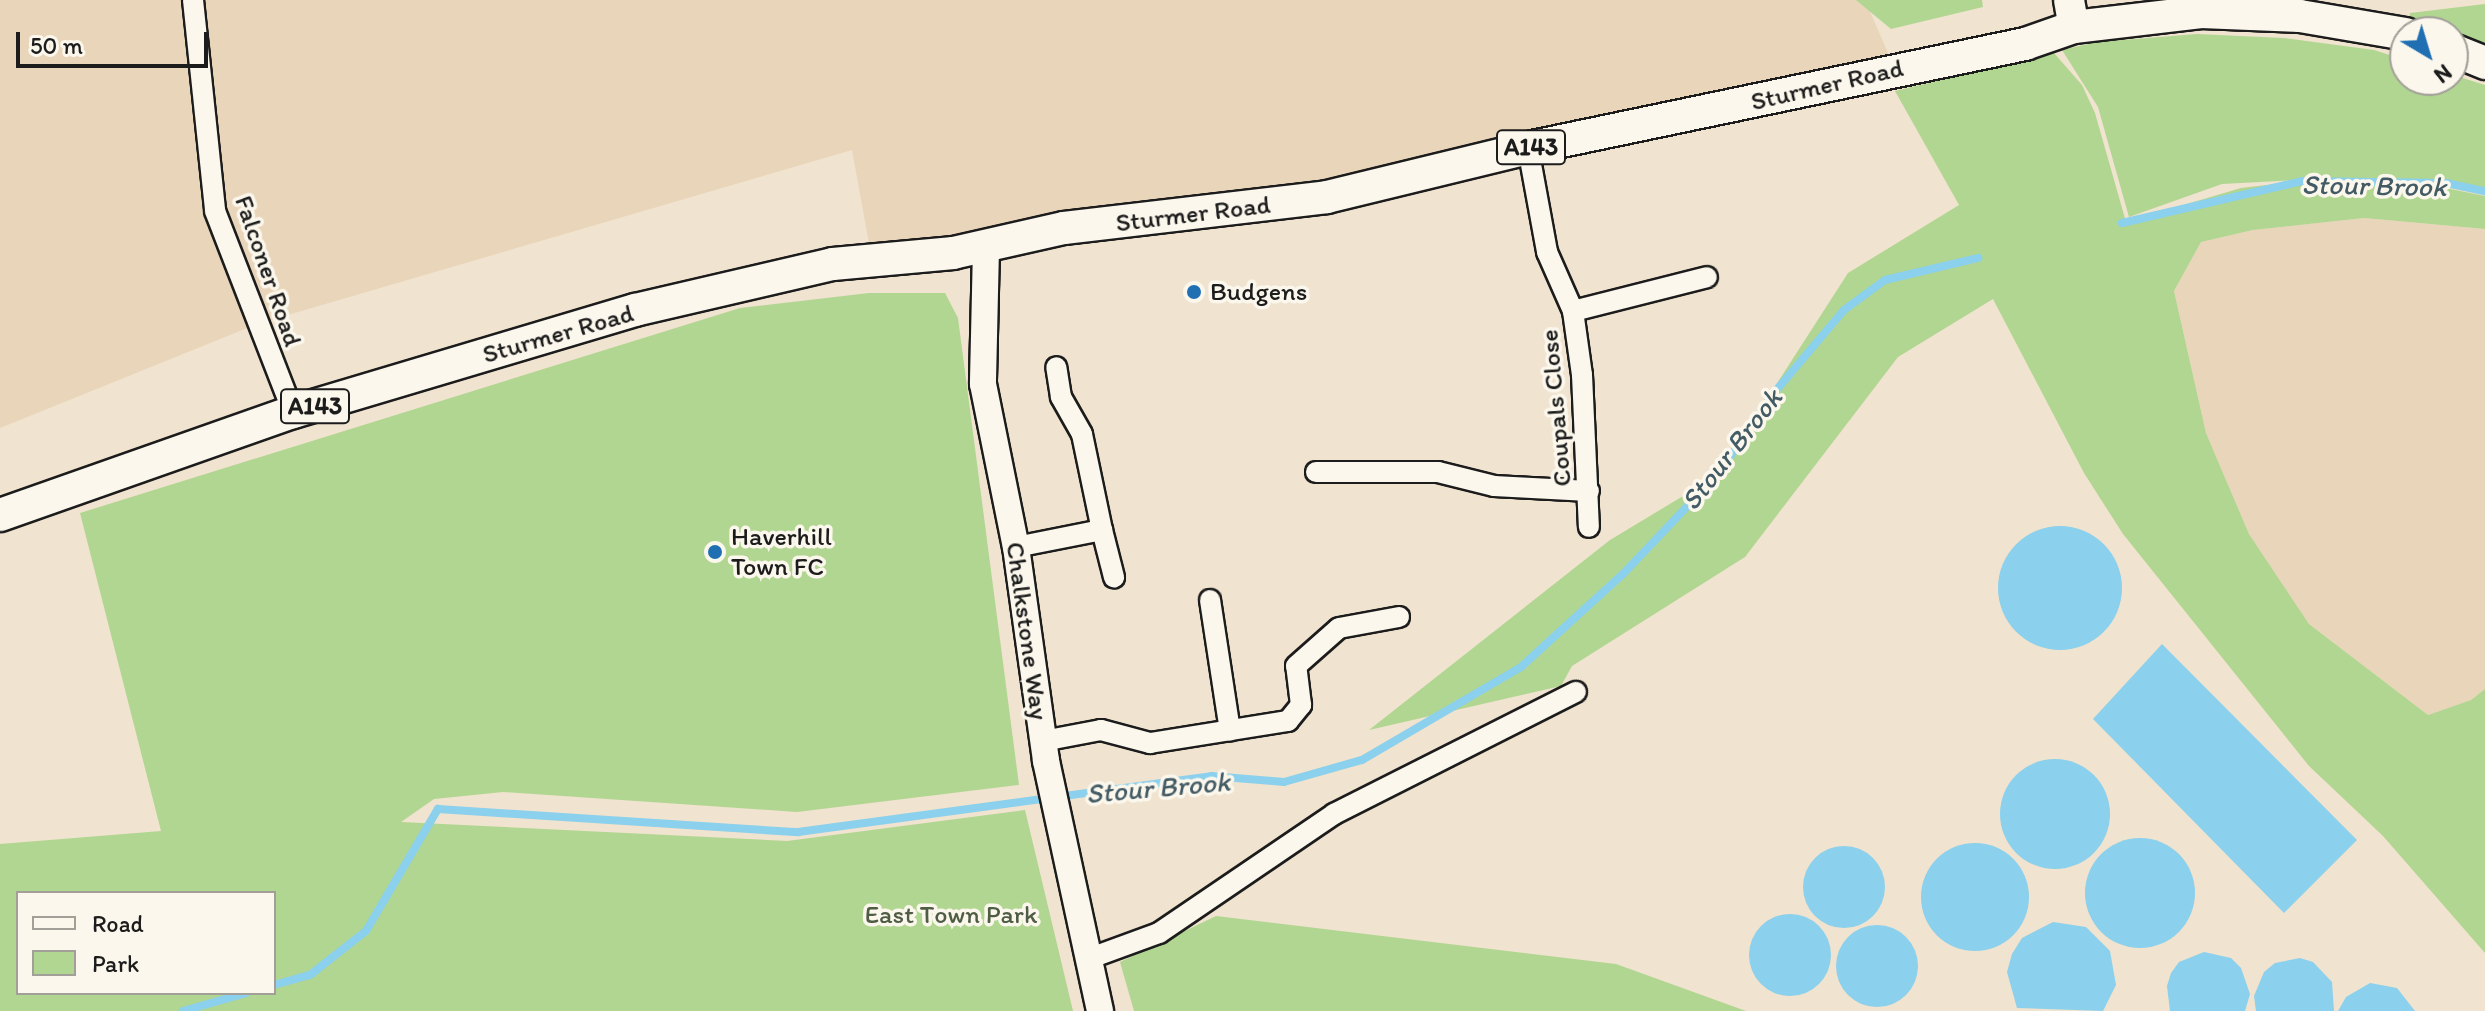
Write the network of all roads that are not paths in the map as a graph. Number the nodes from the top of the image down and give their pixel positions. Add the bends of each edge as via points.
1 (193, 0) edge
2 (2072, 14) edge
3 (2389, 31) edge
4 (1528, 148) junction
5 (986, 248) junction
6 (1707, 277) dead end
7 (1573, 311) junction
8 (1056, 367) dead end
9 (293, 412) junction
10 (1316, 472) dead end
11 (1589, 491) junction
12 (0, 515) edge
13 (1589, 527) dead end
14 (1102, 530) junction
15 (1016, 547) junction
16 (1114, 577) dead end
17 (1210, 600) dead end
18 (1399, 617) dead end
19 (1576, 692) dead end
20 (1230, 730) junction
21 (1045, 751) junction
22 (1088, 959) junction
23 (1100, 1011) edge

1 - 9 street, Falconer Road via 215,211
2 - 3 main road, Sturmer Road / A143 via 2300,16
2 - 4 main road, Sturmer Road / A143 via 2025,44
4 - 5 main road, Sturmer Road / A143 via 1327,197 1064,228
4 - 7 street, Coupals Close via 1547,252
5 - 9 main road, Sturmer Road / A143 via 833,264 635,310
5 - 15 street, Chalkstone Way via 983,384
6 - 7 street
7 - 11 street, Coupals Close
8 - 14 street via 1061,397 1082,434
9 - 12 main road, Sturmer Road / A143
10 - 11 street via 1438,472 1494,486
11 - 13 street, Coupals Close
14 - 15 street
14 - 16 street
15 - 21 street, Chalkstone Way
17 - 20 street
18 - 20 street via 1339,628 1296,666 1301,705 1288,721
19 - 22 street via 1334,814 1159,933
20 - 21 street via 1150,743 1101,730
21 - 22 street, Chalkstone Way
22 - 23 street, Chalkstone Way

